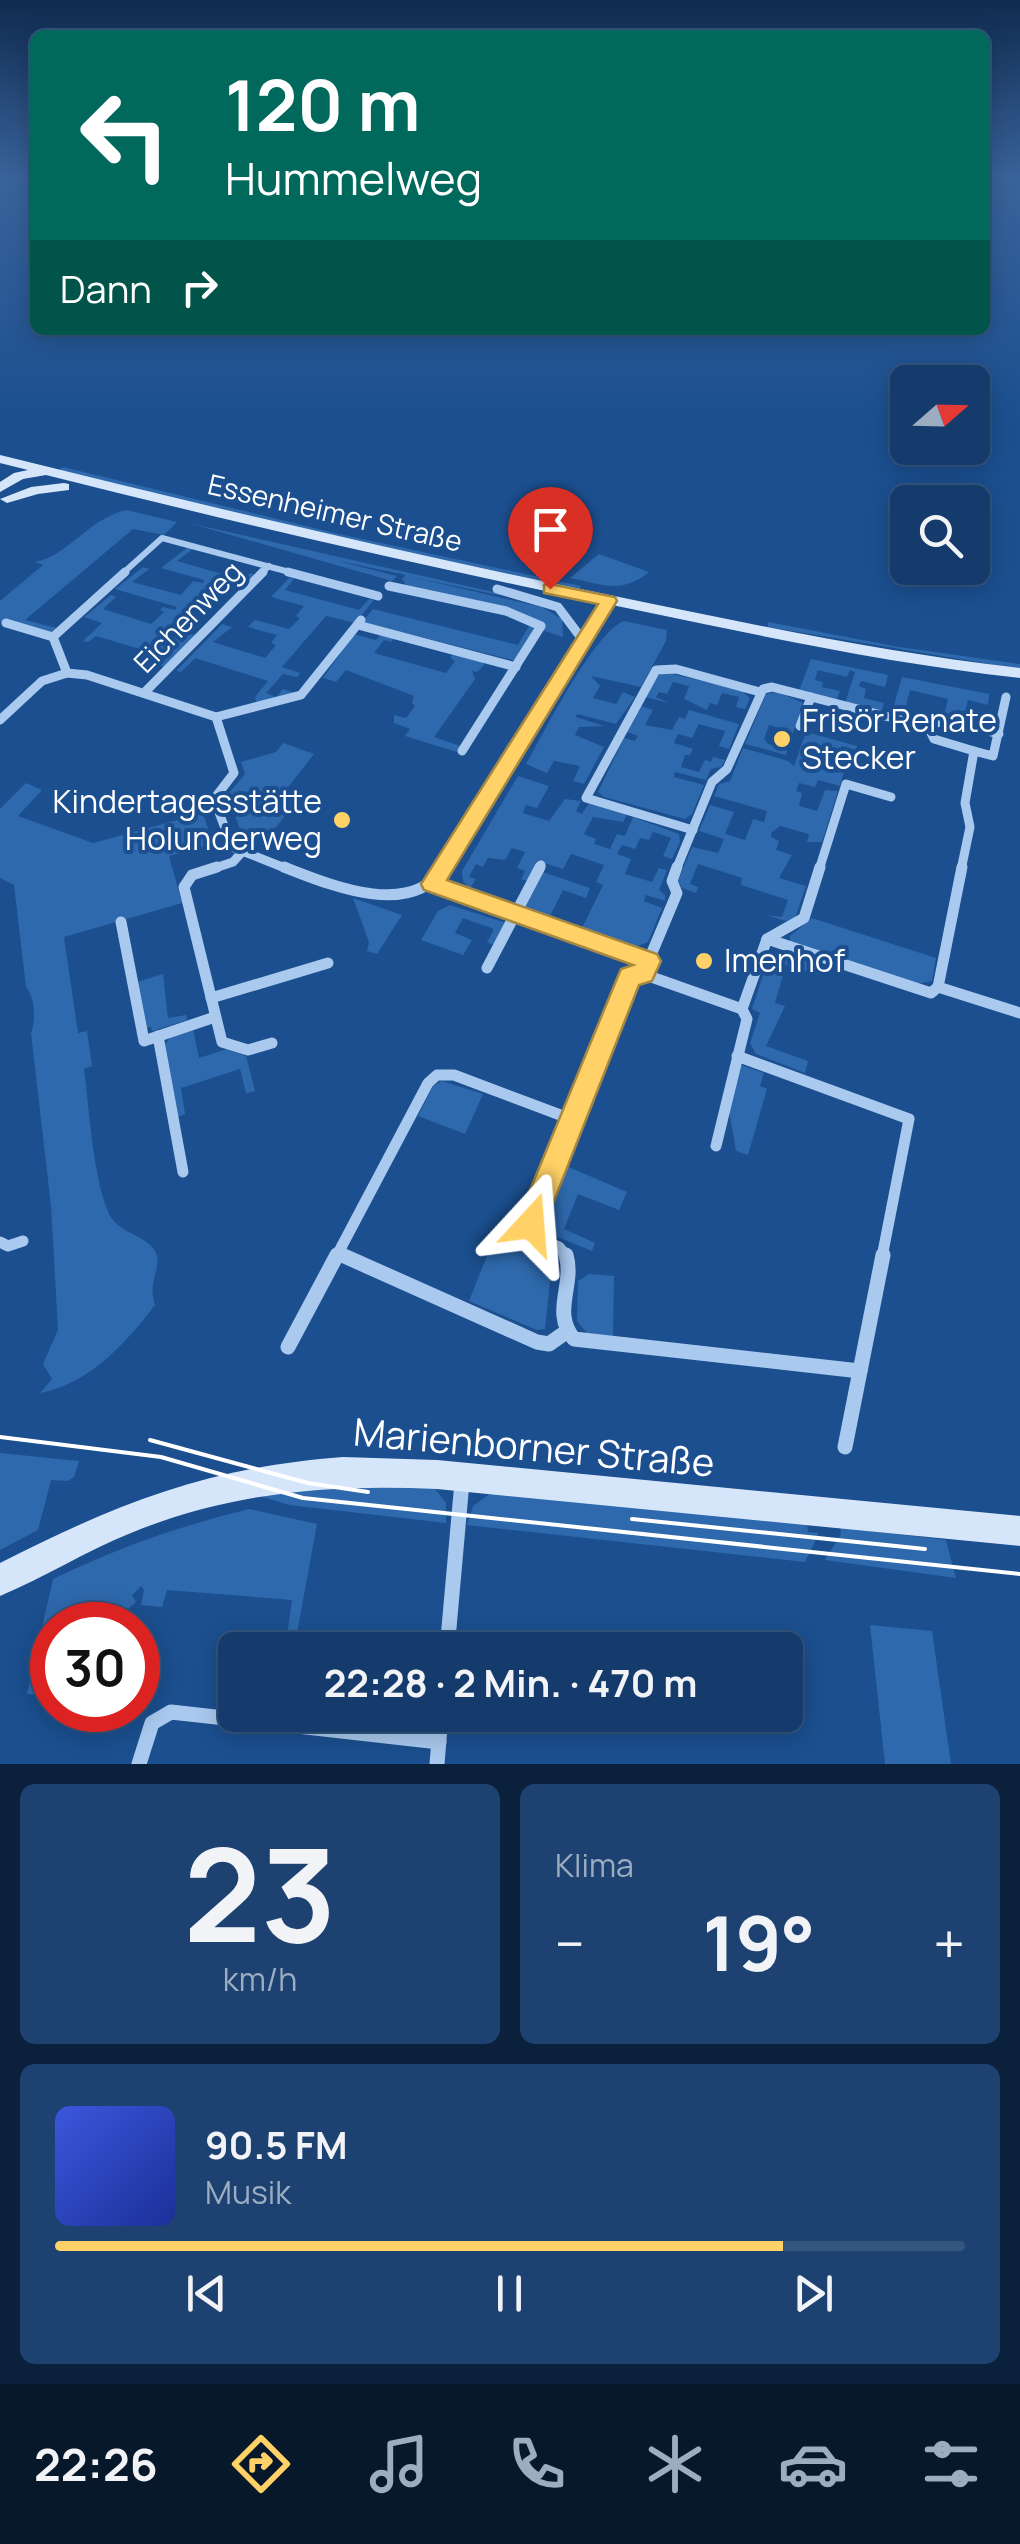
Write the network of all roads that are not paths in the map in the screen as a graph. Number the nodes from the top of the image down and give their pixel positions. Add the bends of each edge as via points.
1 (0, 460) edge
2 (0, 471) edge
3 (26, 473) junction
4 (64, 487) junction
5 (2, 497) edge
6 (268, 566) junction
7 (390, 586) dead end
8 (497, 589) junction
9 (378, 596) dead end
10 (606, 605) junction
11 (6, 623) dead end
12 (52, 638) junction
13 (582, 638) junction
14 (516, 667) junction
15 (1020, 672) edge
16 (67, 673) junction
17 (760, 692) junction
18 (144, 693) junction
19 (811, 697) junction
20 (1006, 697) dead end
21 (216, 717) junction
22 (0, 720) edge
23 (800, 726) dead end
24 (928, 727) junction
25 (999, 734) junction
26 (462, 751) dead end
27 (974, 752) junction
28 (891, 796) dead end
29 (692, 830) junction
30 (243, 851) junction
31 (541, 866) dead end
32 (428, 886) junction
33 (515, 915) junction
34 (120, 922) dead end
35 (767, 939) junction
36 (328, 963) dead end
37 (646, 967) junction
38 (486, 968) dead end
39 (938, 987) junction
40 (211, 998) junction
41 (742, 1009) junction
42 (1020, 1013) edge
43 (216, 1017) junction
44 (158, 1036) junction
45 (272, 1042) dead end
46 (738, 1056) junction
47 (571, 1119) junction
48 (716, 1146) dead end
49 (183, 1172) dead end
50 (23, 1240) dead end
51 (0, 1242) edge
52 (339, 1253) junction
53 (566, 1332) junction
54 (288, 1347) dead end
55 (860, 1371) junction
56 (845, 1446) dead end
57 (462, 1476) junction
58 (1020, 1531) edge
59 (0, 1580) edge
60 (449, 1632) edge
61 (440, 1732) edge
62 (439, 1742) junction
63 (140, 1764) edge
64 (437, 1764) edge

1 - 3 main road, Essenheimer Straße
2 - 3 main road, Essenheimer Straße
3 - 4 main road, Essenheimer Straße
3 - 5 main road
3 - 10 main road, Essenheimer Straße via 48,471
4 - 5 main road
4 - 8 main road, Essenheimer Straße
6 - 9 street, Eichenweg
6 - 12 street via 162,538
6 - 18 street, Eichenweg
7 - 14 street via 506,611 541,626
8 - 10 main road, Essenheimer Straße
8 - 13 street via 562,606
10 - 13 street
10 - 15 main road, Essenheimer Straße via 770,638
11 - 12 street
12 - 16 street
13 - 32 street
14 - 21 street via 359,622 301,695
14 - 26 street
16 - 18 street
16 - 22 street via 46,678
17 - 19 street via 772,687
17 - 29 street
17 - 29 street via 676,669 656,670 586,798
18 - 21 street
19 - 23 street
19 - 24 street
20 - 25 street
21 - 30 street via 234,773 214,799 228,842
24 - 25 street via 944,720
24 - 27 street via 934,738
25 - 27 street via 993,756
27 - 39 street via 965,804 970,827
28 - 35 street via 846,784 804,918
29 - 37 street via 672,881 677,893
30 - 32 street via 371,894
30 - 40 street via 236,861 185,882
31 - 33 street
32 - 33 street
33 - 37 street via 597,940
33 - 38 street
34 - 44 street via 144,1040
35 - 39 street via 931,993
35 - 41 street
36 - 40 street
37 - 41 street
37 - 47 street via 630,976
39 - 42 street
40 - 43 street
41 - 46 street via 747,1019
43 - 44 street
43 - 45 street via 222,1042 248,1050
44 - 49 street
46 - 48 street
46 - 55 street via 910,1119
47 - 52 street via 454,1075 437,1075
47 - 53 street via 531,1218 536,1237 567,1258
50 - 51 street
52 - 53 street via 543,1344
52 - 54 street
53 - 55 street via 574,1339
55 - 56 street
57 - 58 main road, Marienborner Straße
57 - 59 main road, Marienborner Straße via 367,1469 223,1487 108,1526
57 - 60 street
61 - 62 street
62 - 63 street via 171,1712 152,1724
62 - 64 street

